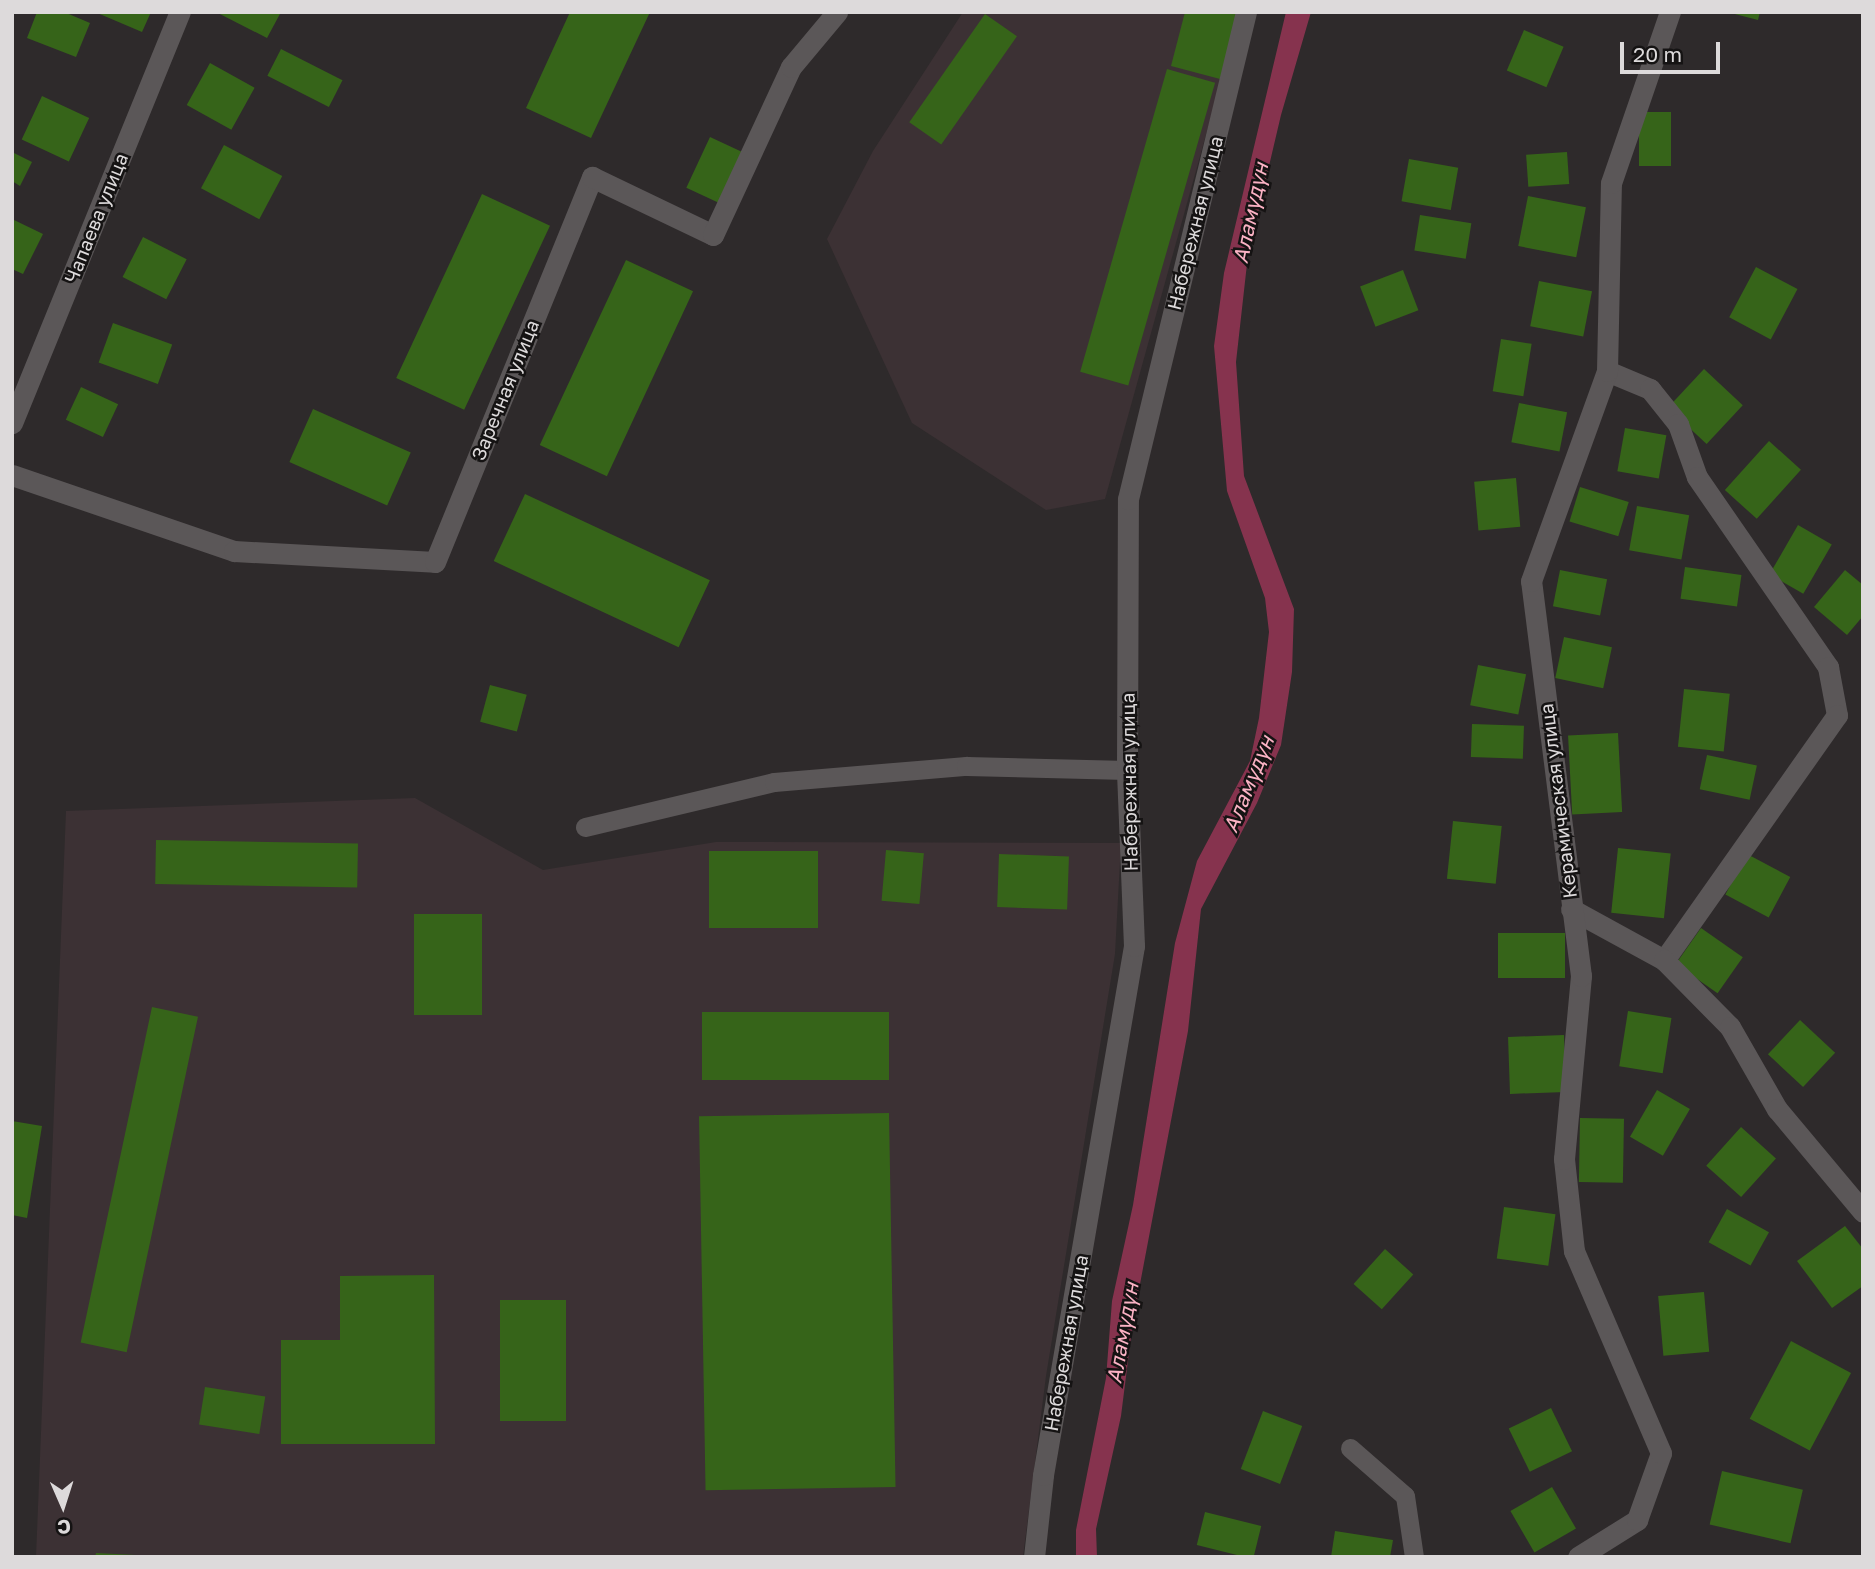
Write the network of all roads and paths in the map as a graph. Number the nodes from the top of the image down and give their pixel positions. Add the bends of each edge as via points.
1 (180, 12) edge
2 (837, 12) edge
3 (1246, 12) edge
4 (1670, 12) edge
5 (1606, 371) junction
6 (12, 423) edge
7 (12, 475) edge
8 (1127, 770) junction
9 (584, 827) dead end
10 (1572, 908) junction
11 (1664, 960) junction
12 (1863, 1212) edge
13 (1350, 1448) dead end
14 (1034, 1557) edge
15 (1414, 1557) edge
16 (1578, 1557) edge

1 - 6 street, Чапаева улица
2 - 7 street, Заречная улица via 792,67 713,235 593,177 435,562 233,551
3 - 8 street, Набережная улица via 1128,499
4 - 5 street, Керамическая улица via 1611,183
5 - 10 street, Керамическая улица via 1531,581
5 - 11 street via 1650,389 1678,424 1697,477 1828,667 1837,715
8 - 9 lane via 966,766 774,782
8 - 14 street, Набережная улица via 1134,946 1043,1475
10 - 11 street
10 - 16 street, Керамическая улица via 1581,976 1564,1159 1574,1251 1661,1453 1637,1520
11 - 12 street via 1730,1027 1777,1109
13 - 15 lane via 1405,1496

